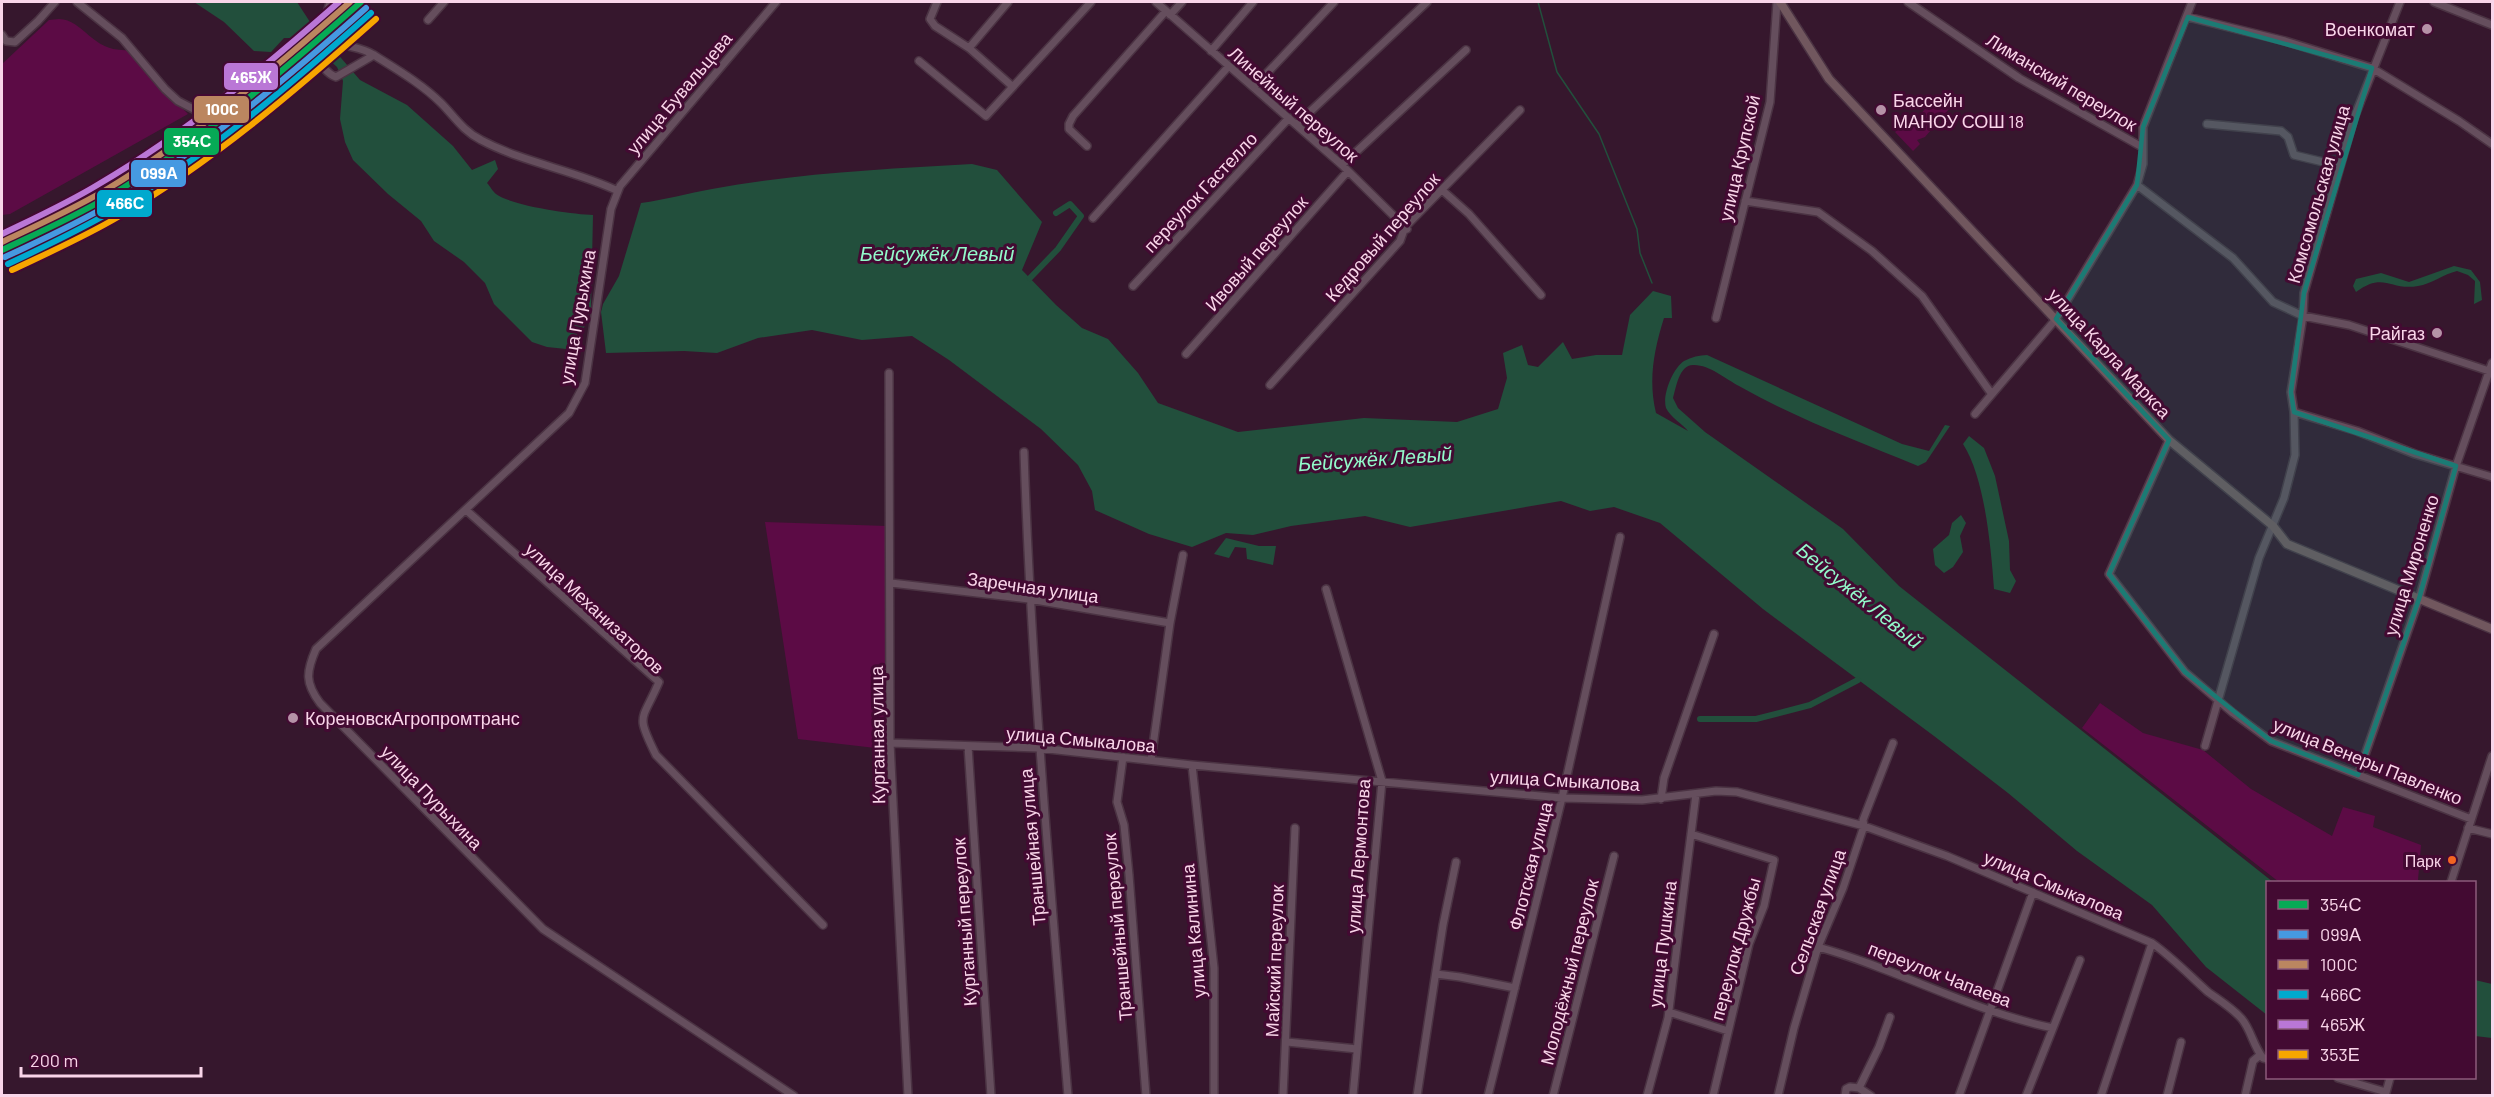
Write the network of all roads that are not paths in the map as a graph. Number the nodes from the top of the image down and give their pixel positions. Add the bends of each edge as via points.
1 (55, 2) edge
2 (77, 2) edge
3 (330, 2) edge
4 (444, 2) edge
5 (776, 2) edge
6 (937, 2) edge
7 (1008, 2) edge
8 (1156, 2) edge
9 (1182, 2) edge
10 (1253, 2) edge
11 (1334, 2) edge
12 (1427, 2) edge
13 (1779, 2) edge
14 (1908, 2) edge
15 (2192, 2) edge
16 (2400, 2) edge
17 (2434, 2) edge
18 (1086, 3) edge
19 (1168, 13) junction
20 (2188, 17) junction
21 (428, 20) dead end
22 (2493, 25) edge
23 (4, 38) edge
24 (969, 48) junction
25 (1466, 50) dead end
26 (1211, 51) junction
27 (374, 55) junction
28 (919, 61) dead end
29 (1228, 67) junction
30 (2372, 68) junction
31 (1012, 86) junction
32 (1254, 87) junction
33 (1520, 110) dead end
34 (1289, 118) junction
35 (1297, 124) junction
36 (2206, 124) dead end
37 (2493, 144) edge
38 (1087, 146) dead end
39 (2142, 147) junction
40 (1342, 165) junction
41 (2340, 166) junction
42 (1348, 171) junction
43 (2137, 185) junction
44 (1442, 190) junction
45 (618, 191) junction
46 (1745, 201) junction
47 (610, 209) joint
48 (1093, 218) dead end
49 (1407, 230) junction
50 (1132, 286) dead end
51 (1541, 295) dead end
52 (2304, 316) junction
53 (1716, 318) dead end
54 (2056, 319) junction
55 (1186, 354) dead end
56 (2493, 363) edge
57 (2489, 371) junction
58 (889, 373) dead end
59 (1270, 385) dead end
60 (1991, 393) junction
61 (2294, 412) junction
62 (1975, 414) dead end
63 (2169, 440) junction
64 (1024, 452) dead end
65 (2456, 466) junction
66 (2493, 477) edge
67 (466, 510) junction
68 (2273, 526) junction
69 (1620, 537) dead end
70 (1183, 555) dead end
71 (891, 583) junction
72 (1326, 589) dead end
73 (1029, 599) junction
74 (2419, 599) junction
75 (1170, 623) junction
76 (2493, 628) edge
77 (1714, 634) dead end
78 (2217, 698) junction
79 (890, 743) junction
80 (1893, 743) dead end
81 (968, 746) junction
82 (2205, 746) dead end
83 (1039, 748) junction
84 (2493, 756) edge
85 (1123, 757) junction
86 (1151, 760) junction
87 (1192, 765) junction
88 (2358, 775) junction
89 (1382, 781) junction
90 (1696, 794) junction
91 (1562, 798) junction
92 (1661, 799) junction
93 (2471, 819) junction
94 (1864, 826) junction
95 (1295, 828) dead end
96 (2468, 828) junction
97 (1691, 834) junction
98 (2493, 834) edge
99 (1614, 856) dead end
100 (1456, 862) dead end
101 (2451, 881) edge
102 (2033, 892) junction
103 (824, 925) dead end
104 (2152, 943) junction
105 (1818, 947) junction
106 (2079, 960) dead end
107 (1436, 974) junction
108 (1515, 988) junction
109 (1990, 1010) junction
110 (1669, 1012) junction
111 (1890, 1017) dead end
112 (2053, 1028) junction
113 (1728, 1031) junction
114 (1287, 1042) junction
115 (2181, 1042) dead end
116 (1357, 1049) junction
117 (2260, 1055) junction
118 (2266, 1058) edge
119 (2344, 1079) edge
120 (2389, 1079) edge
121 (1859, 1088) junction
122 (2385, 1094) edge
123 (794, 1095) edge
124 (908, 1095) edge
125 (990, 1095) edge
126 (1068, 1095) edge
127 (1146, 1095) edge
128 (1214, 1095) edge
129 (1283, 1095) edge
130 (1353, 1095) edge
131 (1417, 1095) edge
132 (1488, 1095) edge
133 (1552, 1095) edge
134 (1647, 1095) edge
135 (1713, 1095) edge
136 (1778, 1095) edge
137 (1845, 1095) edge
138 (1871, 1095) edge
139 (1959, 1095) edge
140 (2026, 1095) edge
141 (2101, 1095) edge
142 (2167, 1095) edge
143 (2245, 1095) edge

1 - 23 street via 15,42
2 - 27 street via 122,38 165,90 203,114 211,113 240,81 295,44 306,44 325,70 336,77
3 - 27 street via 323,28 332,41
4 - 21 street
5 - 45 street, улица Бувальцева
6 - 24 street via 930,19
7 - 24 street
8 - 19 street, Линейный переулок
9 - 19 street
10 - 26 street
11 - 32 street
12 - 35 street
13 - 46 street, улица Крупской via 1770,102
13 - 54 main road, улица Карла Маркса via 1829,79
14 - 39 street, Лиманский переулок via 2019,78
15 - 20 street
16 - 30 street, Комсомольская улица
17 - 22 street
18 - 31 street
19 - 26 street, Линейный переулок
19 - 38 street via 1073,116 1069,129
20 - 30 street
20 - 39 street via 2143,128
24 - 31 street
25 - 40 street
26 - 29 street, Линейный переулок
27 - 45 street via 426,90 465,130 481,140
28 - 31 street via 986,116
29 - 32 street, Линейный переулок
29 - 48 street
30 - 37 street
30 - 41 street, Комсомольская улица
32 - 34 street, Линейный переулок
33 - 44 street, Кедровый переулок
34 - 35 street, Линейный переулок
34 - 50 street, переулок Гастелло
35 - 40 street, Линейный переулок
36 - 41 street via 2281,131 2288,136 2294,155
39 - 43 street via 2143,164
40 - 42 street, Линейный переулок
41 - 52 street, Комсомольская улица via 2304,293
42 - 49 street, Линейный переулок
42 - 55 street, Ивовый переулок
43 - 52 street via 2233,258 2273,302
43 - 54 street
44 - 49 street, Кедровый переулок
44 - 51 street via 1469,214
45 - 47 street, улица Бувальцева
46 - 53 street, улица Крупской
46 - 60 street via 1818,212 1872,251 1922,296
47 - 67 street, улица Пурыхина via 585,383 568,413
49 - 59 street, Кедровый переулок
52 - 57 street via 2349,325
52 - 61 street, Комсомольская улица via 2291,392
54 - 60 street
54 - 63 main road, улица Карла Маркса
56 - 57 street, улица Мироненко
57 - 65 street, улица Мироненко
58 - 71 street, Курганная улица
60 - 62 street
61 - 65 street
61 - 68 street, Комсомольская улица via 2295,455
63 - 68 main road, улица Карла Маркса
63 - 78 street, улица Венеры Павленко via 2109,574 2185,672
64 - 73 street, Траншейная улица
65 - 66 street
65 - 74 street, улица Мироненко
67 - 103 street, улица Механизаторов via 659,682 642,718 643,730 656,755
67 - 123 street, улица Пурыхина via 316,649 308,675 310,690 543,929
68 - 74 main road, улица Карла Маркса via 2287,544
68 - 78 street, Комсомольская улица via 2259,558
69 - 91 street, Флотская улица
70 - 75 street
71 - 73 street, Заречная улица
71 - 79 street, Курганная улица
72 - 89 street, улица Лермонтова
73 - 75 street, Заречная улица
73 - 83 street, Траншейная улица
74 - 76 main road, улица Карла Маркса
74 - 88 street, улица Мироненко
75 - 86 street
77 - 92 street
78 - 82 street, Комсомольская улица
78 - 88 street, улица Венеры Павленко via 2271,741
79 - 81 street, улица Смыкалова
79 - 124 street, Курганная улица
80 - 94 street, Сельская улица
81 - 83 street, улица Смыкалова
81 - 125 street, Курганный переулок
83 - 85 street, улица Смыкалова
83 - 126 street, Траншейная улица
84 - 93 street
85 - 86 street, улица Смыкалова
85 - 127 street, Траншейный переулок via 1117,802 1124,825 1129,875
86 - 87 street, улица Смыкалова
87 - 89 street, улица Смыкалова
87 - 128 street, улица Калинина via 1214,968
88 - 93 street, улица Венеры Павленко
89 - 91 street, улица Смыкалова
89 - 116 street, улица Лермонтова
90 - 92 street, улица Смыкалова
90 - 94 street, улица Смыкалова via 1737,792
90 - 97 street, улица Пушкина
91 - 92 street, улица Смыкалова
91 - 108 street, Флотская улица
93 - 96 street
94 - 102 street, улица Смыкалова
94 - 105 street, Сельская улица
95 - 114 street, Майский переулок
96 - 98 street, улица Венеры Павленко
96 - 101 street
97 - 110 street, улица Пушкина
97 - 113 street, переулок Дружбы via 1774,860
99 - 133 street, Молодёжный переулок
100 - 107 street
102 - 104 street, улица Смыкалова
102 - 109 street
104 - 117 street, улица Смыкалова via 2241,1017
104 - 141 street
105 - 109 street, переулок Чапаева
105 - 136 street, Сельская улица
106 - 112 street
107 - 108 street
107 - 131 street
108 - 132 street, Флотская улица
109 - 112 street, переулок Чапаева
109 - 139 street
110 - 113 street
110 - 134 street, улица Пушкина
111 - 121 street
112 - 140 street
113 - 135 street, переулок Дружбы
114 - 116 street
114 - 129 street, Майский переулок
115 - 142 street
116 - 130 street, улица Лермонтова
117 - 118 street
117 - 143 street via 2253,1061
119 - 122 street
120 - 122 street
121 - 137 street via 1850,1087
121 - 138 street

